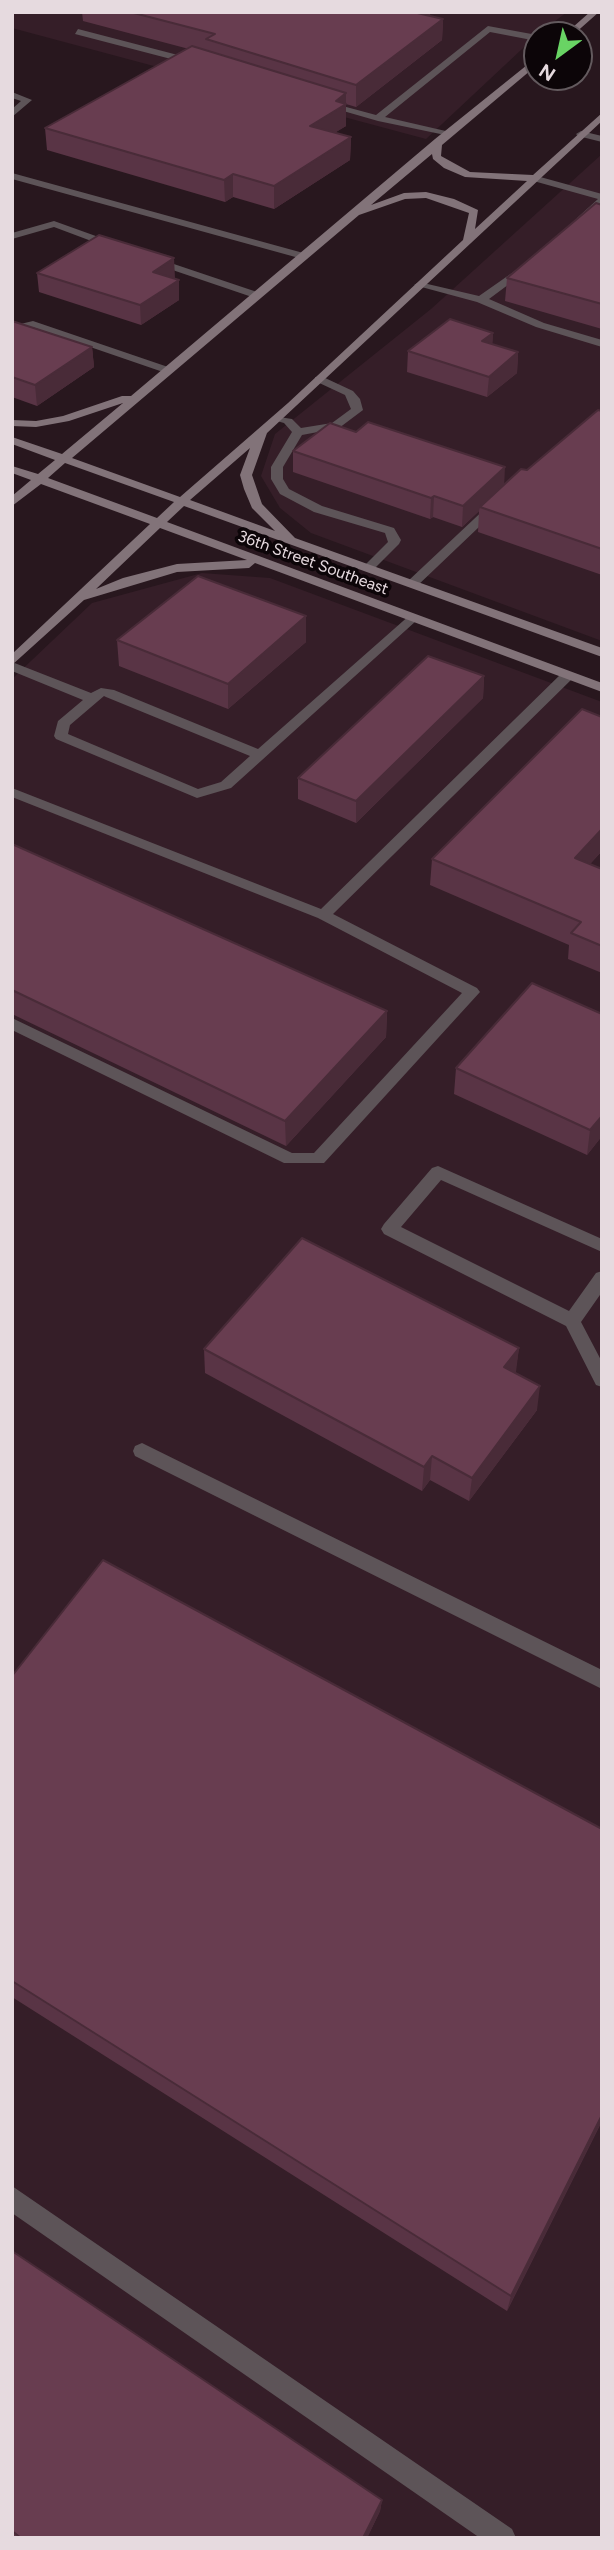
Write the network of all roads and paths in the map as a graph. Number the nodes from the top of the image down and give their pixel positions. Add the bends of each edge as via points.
1 (78, 32) dead end
2 (523, 35) edge
3 (206, 66) edge
4 (523, 72) edge
5 (12, 95) edge
6 (311, 101) edge
7 (12, 114) edge
8 (602, 116) edge
9 (379, 118) junction
10 (447, 134) junction
11 (581, 134) junction
12 (602, 139) edge
13 (438, 141) junction
14 (12, 176) edge
15 (533, 178) junction
16 (602, 199) edge
17 (349, 216) junction
18 (569, 230) edge
19 (12, 236) edge
20 (468, 239) junction
21 (130, 251) edge
22 (142, 256) edge
23 (303, 256) junction
24 (531, 263) edge
25 (419, 285) junction
26 (256, 295) junction
27 (481, 300) junction
28 (12, 329) edge
29 (602, 344) edge
30 (167, 370) junction
31 (319, 379) junction
32 (142, 391) junction
33 (277, 418) junction
34 (12, 423) edge
35 (261, 432) junction
36 (298, 432) junction
37 (12, 440) edge
38 (64, 459) junction
39 (12, 469) edge
40 (40, 479) junction
41 (501, 500) edge
42 (12, 502) edge
43 (180, 503) junction
44 (157, 525) junction
45 (292, 540) junction
46 (264, 564) junction
47 (368, 568) junction
48 (412, 584) junction
49 (77, 601) junction
50 (411, 618) junction
51 (602, 653) edge
52 (12, 663) edge
53 (568, 675) junction
54 (602, 688) edge
55 (93, 699) junction
56 (260, 755) junction
57 (12, 792) edge
58 (323, 915) junction
59 (12, 1023) edge
60 (602, 1246) edge
61 (602, 1278) edge
62 (572, 1321) junction
63 (602, 1380) edge
64 (142, 1451) dead end
65 (602, 1680) edge
66 (12, 2198) edge
67 (493, 2535) edge

1 - 3 lane
2 - 9 lane via 488,29
4 - 10 street
5 - 7 lane via 27,100
6 - 9 lane
8 - 11 street
9 - 10 lane
10 - 13 street
11 - 12 lane
11 - 15 street
13 - 15 street via 436,157 468,175
13 - 17 street
14 - 23 lane
15 - 16 lane
15 - 20 street
16 - 18 lane
17 - 20 street via 404,196 426,195 474,212
17 - 23 street
19 - 21 lane via 54,223
20 - 25 street
22 - 26 lane
23 - 26 street
24 - 27 lane
25 - 27 lane
25 - 31 street
26 - 30 street
27 - 29 lane
28 - 30 lane via 33,324
30 - 32 street
31 - 33 street
31 - 36 lane via 349,393 357,410 334,426
32 - 34 street via 65,419
32 - 38 street
33 - 35 street
33 - 36 lane via 288,421
35 - 43 street
35 - 45 street via 247,475 250,489 256,505
36 - 47 lane via 282,455 277,479 284,491 299,501 390,531 393,544
37 - 38 street, 36th Street Southeast
38 - 40 street
38 - 43 street, 36th Street Southeast
39 - 40 street, 36th Street Southeast
40 - 42 street
40 - 44 street, 36th Street Southeast
41 - 48 lane
43 - 44 street
43 - 45 street, 36th Street Southeast
44 - 46 street, 36th Street Southeast
44 - 49 street
45 - 47 street, 36th Street Southeast
46 - 49 street via 177,568
46 - 50 street, 36th Street Southeast
47 - 48 street, 36th Street Southeast
48 - 51 street, 36th Street Southeast
49 - 52 street
50 - 53 street, 36th Street Southeast
50 - 56 lane
52 - 55 lane
53 - 54 street, 36th Street Southeast
53 - 58 lane
55 - 56 lane via 101,692 109,693
55 - 56 lane via 63,724 61,736 197,794 226,785
57 - 58 lane
58 - 59 lane via 472,992 318,1159 290,1159
60 - 62 lane via 438,1172 390,1229
61 - 62 lane
62 - 63 lane
64 - 65 lane
66 - 67 lane

